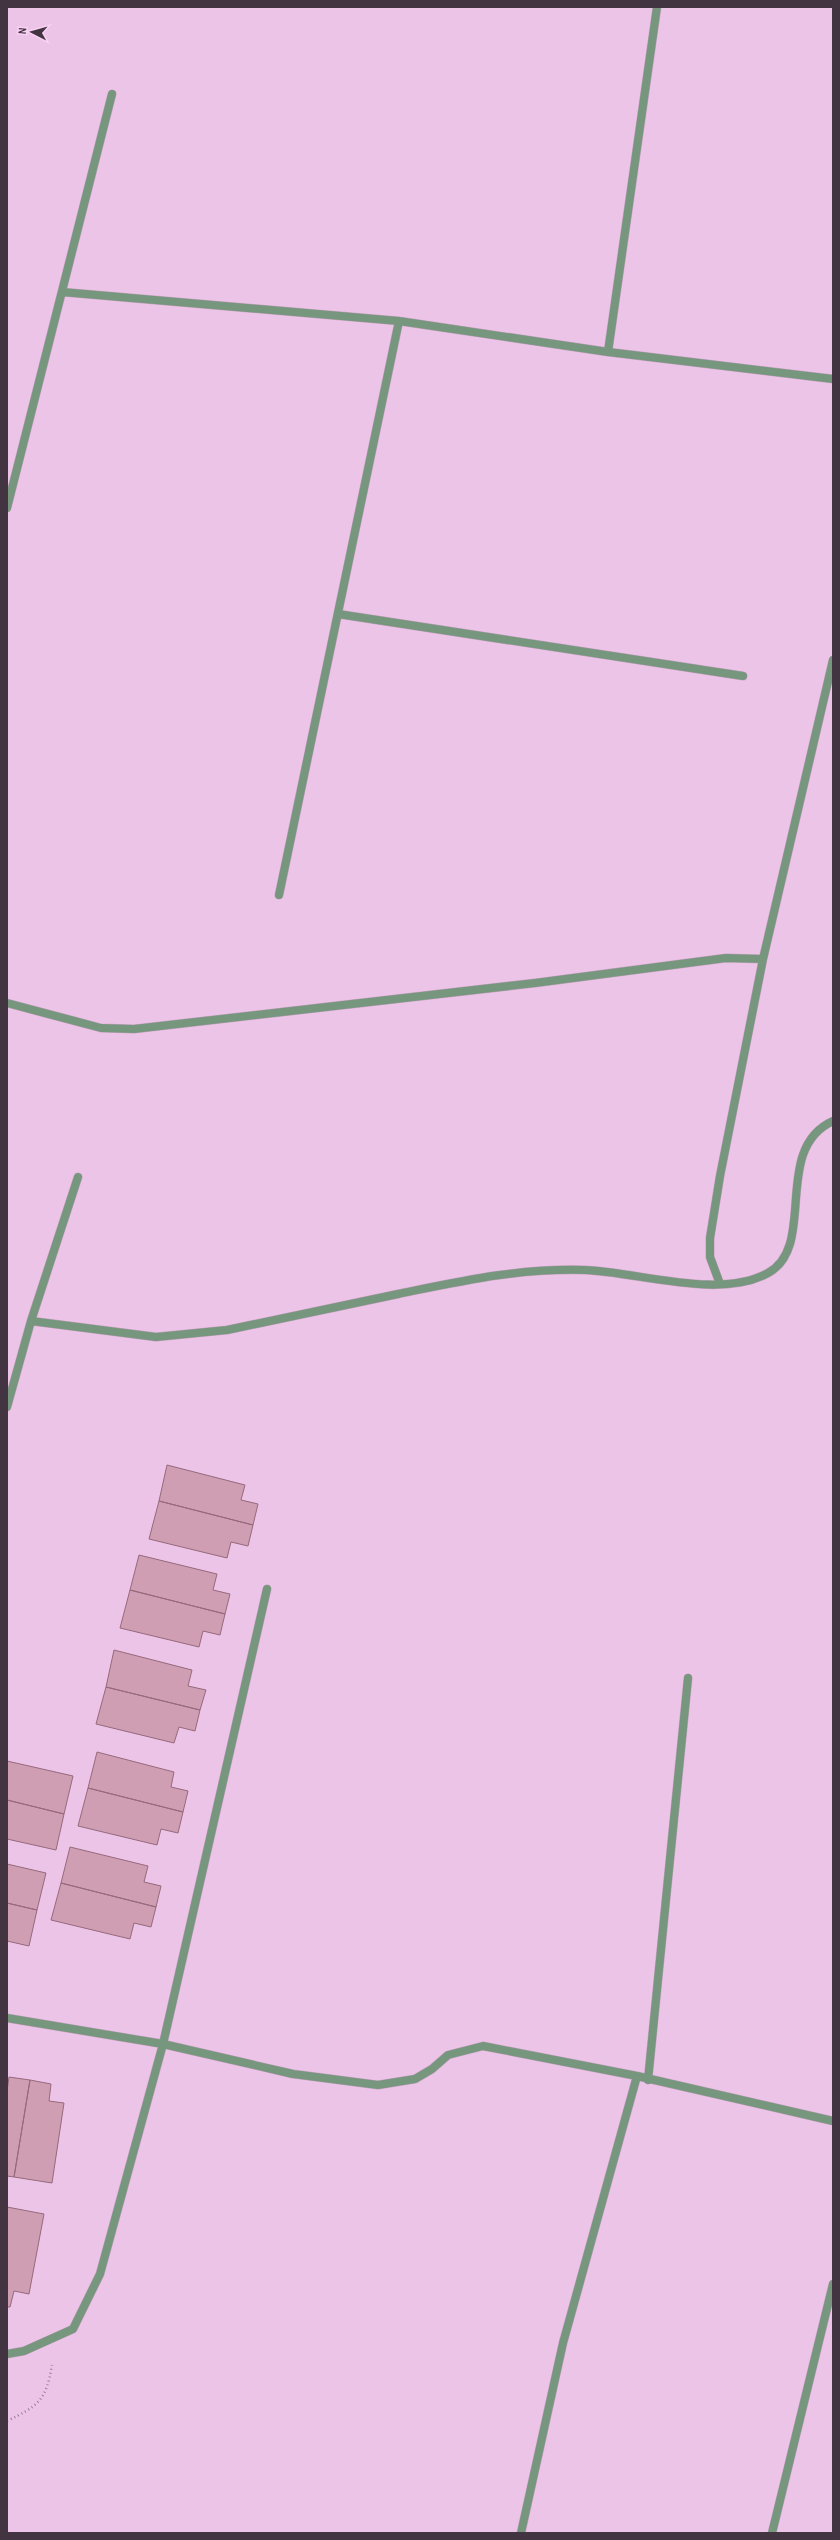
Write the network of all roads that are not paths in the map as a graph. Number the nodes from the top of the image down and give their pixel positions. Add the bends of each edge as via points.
1 (657, 7) edge
2 (112, 94) dead end
3 (62, 292) junction
4 (399, 321) junction
5 (608, 352) junction
6 (833, 379) edge
7 (7, 508) edge
8 (338, 614) junction
9 (833, 660) edge
10 (742, 676) dead end
11 (279, 895) dead end
12 (763, 959) junction
13 (7, 1003) edge
14 (833, 1121) edge
15 (78, 1176) dead end
16 (720, 1284) junction
17 (31, 1321) junction
18 (7, 1407) edge
19 (267, 1589) dead end
20 (688, 1678) dead end
21 (7, 2018) edge
22 (164, 2044) junction
23 (637, 2076) junction
24 (648, 2080) junction
25 (833, 2121) edge
26 (833, 2284) edge
27 (7, 2354) edge
28 (521, 2533) edge
29 (772, 2533) edge

1 - 5 street
2 - 3 street
3 - 4 street
3 - 7 street
4 - 5 street
4 - 8 street
5 - 6 street
8 - 10 street
8 - 11 street
9 - 12 street
12 - 13 street via 726,958 535,983 134,1029 101,1028
12 - 16 street via 721,1169 710,1238 710,1257
14 - 16 street via 814,1132 805,1147 800,1163 792,1234 783,1259 770,1272 750,1282
15 - 17 street
16 - 17 street via 587,1270 519,1271 227,1330 185,1336 156,1337
17 - 18 street
19 - 22 street
20 - 24 street
21 - 22 street
22 - 23 street via 293,2074 378,2085 415,2079 448,2055 483,2046
22 - 27 street via 100,2274 73,2329 24,2351
23 - 24 street
23 - 28 street via 563,2343
24 - 25 street
26 - 29 street

